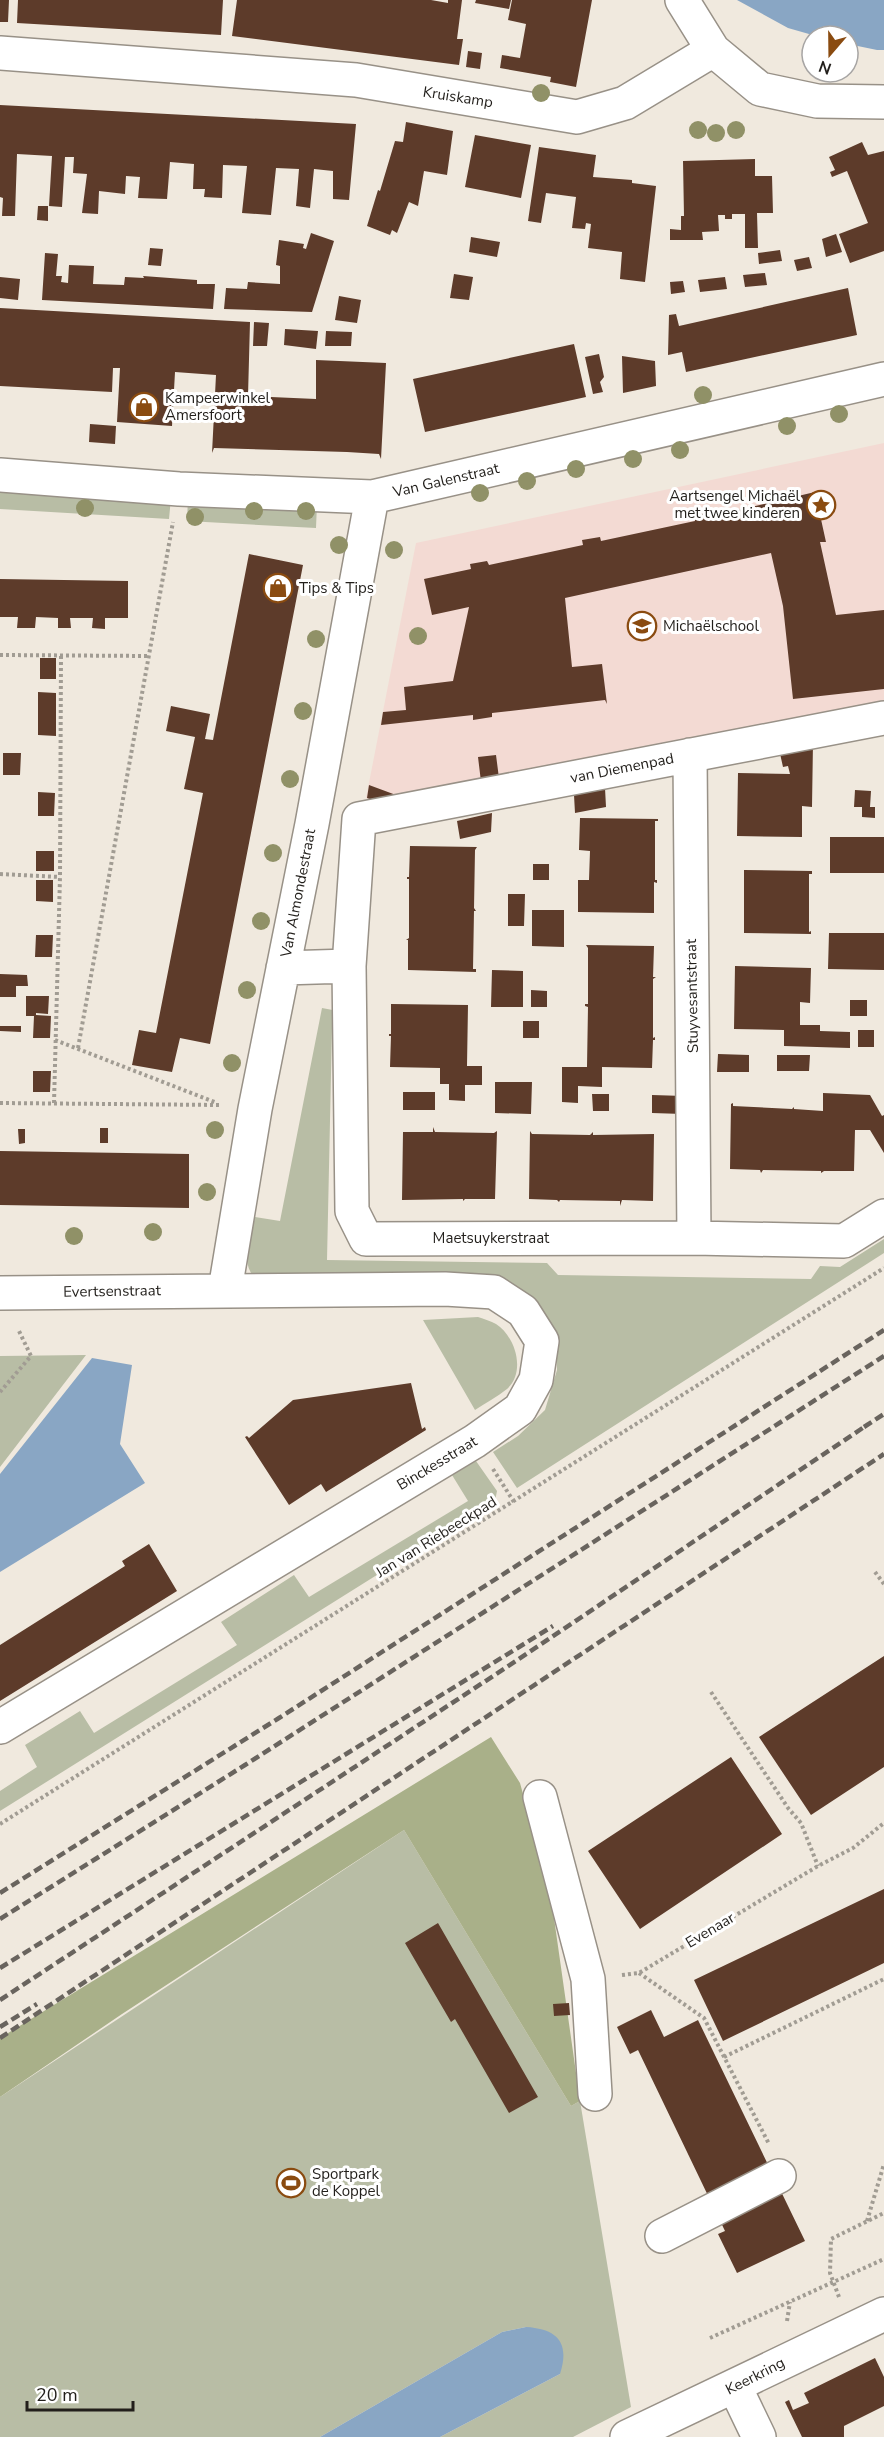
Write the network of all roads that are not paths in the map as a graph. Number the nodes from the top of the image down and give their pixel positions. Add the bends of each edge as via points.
1 (682, 0) edge
2 (713, 50) junction
3 (0, 53) edge
4 (884, 102) edge
5 (884, 380) edge
6 (0, 474) edge
7 (372, 497) junction
8 (884, 718) edge
9 (690, 755) junction
10 (359, 819) joint
11 (349, 966) junction
12 (283, 968) junction
13 (884, 1216) edge
14 (694, 1238) junction
15 (225, 1290) junction
16 (0, 1293) edge
17 (0, 1727) edge
18 (540, 1797) dead end
19 (595, 2094) dead end
20 (775, 2162) road end
21 (662, 2236) dead end
22 (884, 2314) edge
23 (735, 2387) junction
24 (627, 2437) edge
25 (759, 2437) edge

1 - 2 street
2 - 3 street, Kruiskamp via 625,103 577,117 356,80
2 - 4 street via 760,89 818,101
5 - 7 street, Van Galenstraat
6 - 7 street, Van Galenstraat via 178,489
7 - 12 street, Van Almondestraat
8 - 9 street, van Diemenpad
9 - 10 street, van Diemenpad
9 - 14 street, Stuyvesantstraat
10 - 11 street, Maetsuykerstraat
11 - 12 street
11 - 14 street, Maetsuykerstraat via 352,1211 366,1239
12 - 15 street, Van Almondestraat
13 - 14 street, Maetsuykerstraat via 844,1241
15 - 16 street, Evertsenstraat
15 - 17 street, Binckesstraat via 494,1292 523,1311 542,1341 536,1380 520,1409 475,1441
18 - 19 street via 588,1979
20 - 21 street
22 - 23 street, Keerkring
23 - 24 street, Keerkring
23 - 25 street

